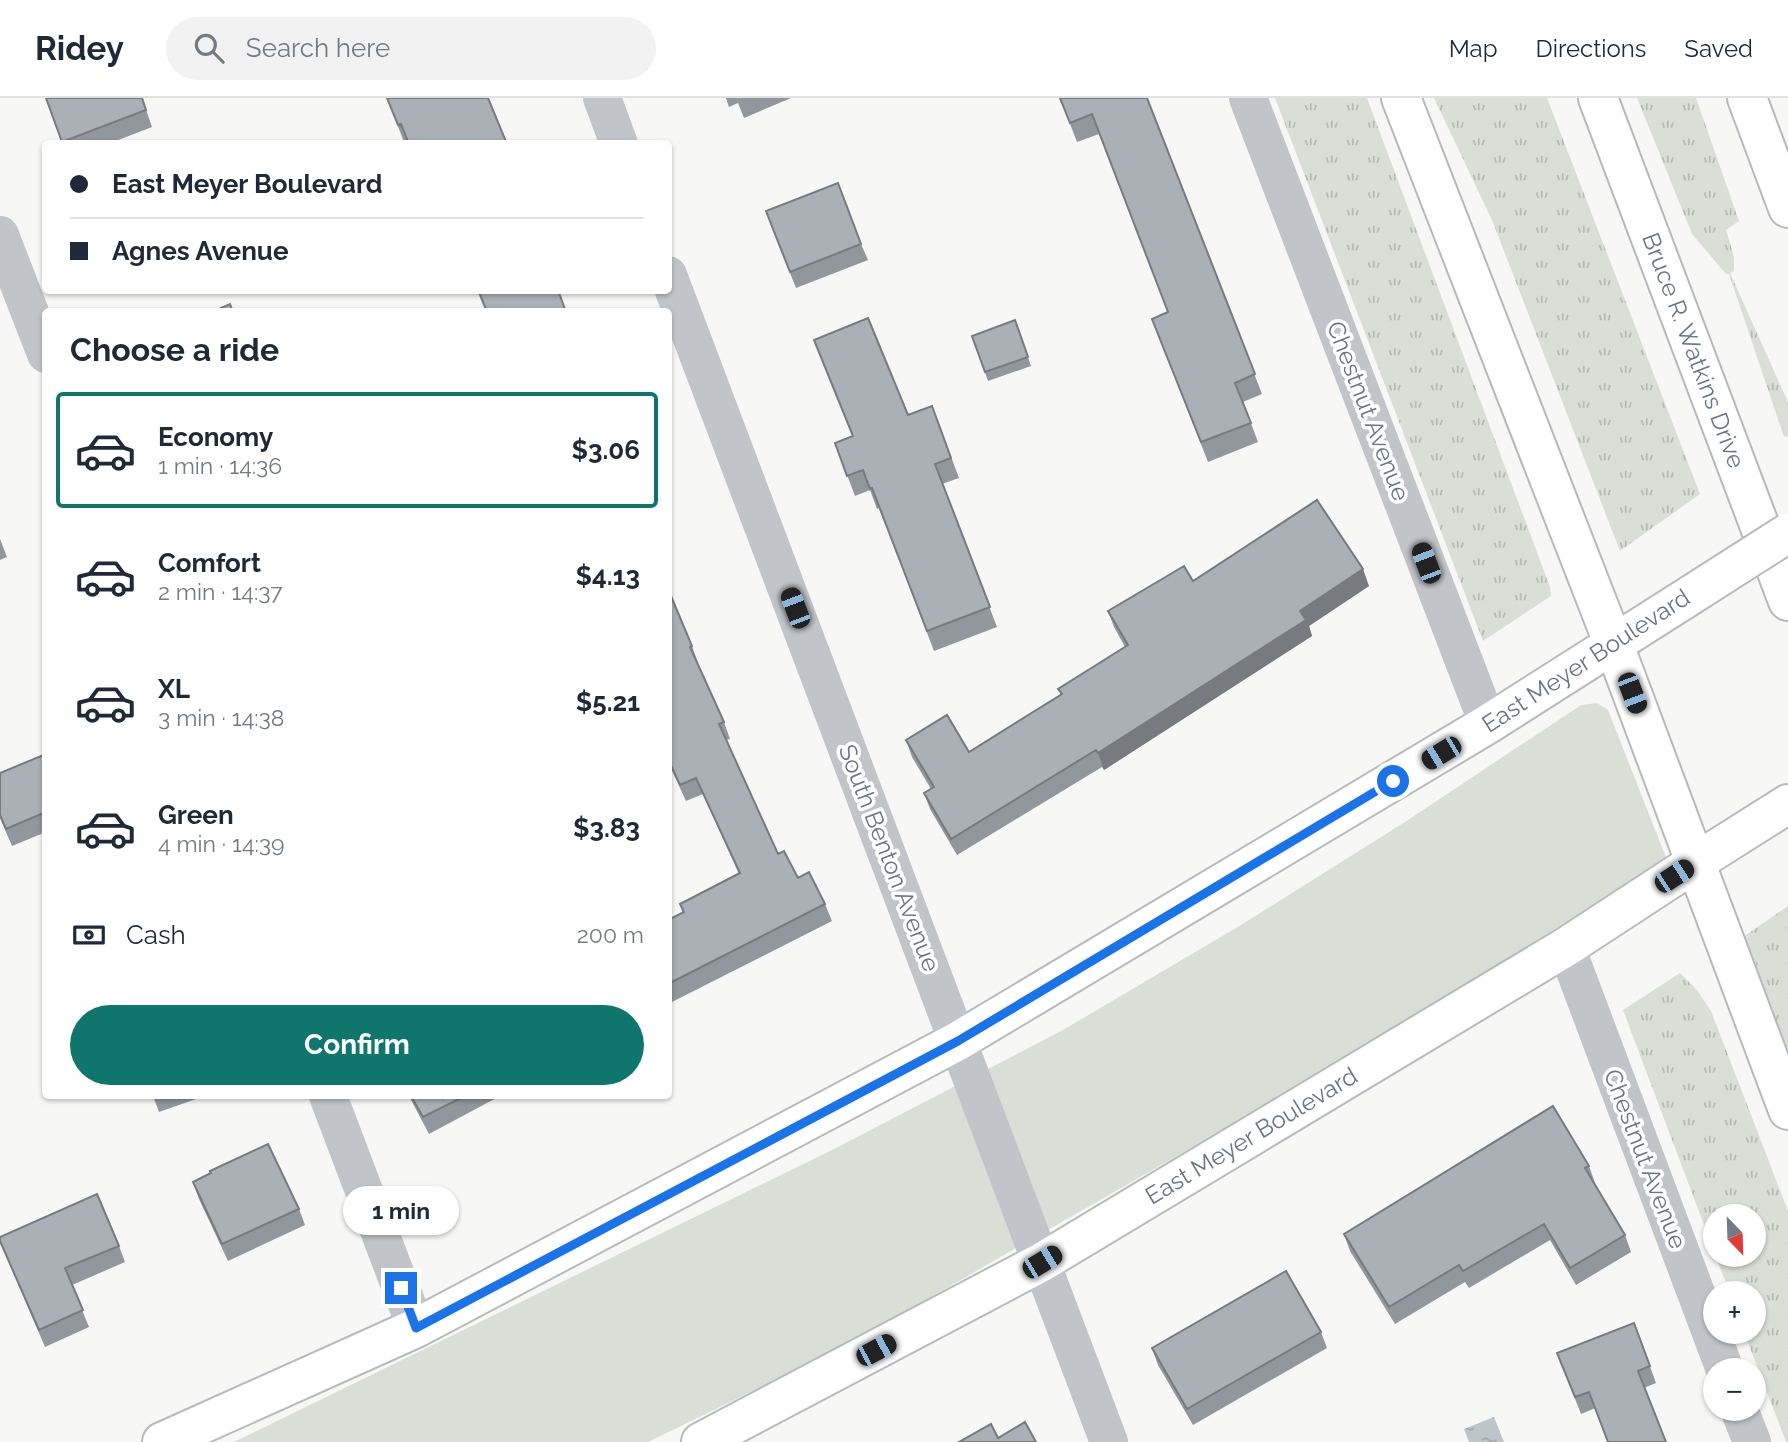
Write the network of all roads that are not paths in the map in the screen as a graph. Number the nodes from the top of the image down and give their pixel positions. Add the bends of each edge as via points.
1 (602, 98) edge
2 (1248, 98) edge
3 (1401, 98) edge
4 (1598, 98) edge
5 (1747, 98) edge
6 (618, 140) edge
7 (1788, 208) edge
8 (0, 235) edge
9 (672, 286) edge
10 (42, 344) edge
11 (1788, 533) edge
12 (1788, 601) edge
13 (1614, 645) junction
14 (1488, 724) junction
15 (1788, 804) edge
16 (1696, 862) junction
17 (1566, 947) junction
18 (958, 1041) junction
19 (329, 1099) edge
20 (1788, 1110) edge
21 (1042, 1262) junction
22 (416, 1328) junction
23 (1720, 1358) edge
24 (1744, 1421) edge
25 (162, 1442) edge
26 (701, 1442) edge
27 (1109, 1442) edge
28 (1752, 1442) edge

1 - 6 street
2 - 14 street, Chestnut Avenue
3 - 13 main road
4 - 12 main road, Bruce R. Watkins Drive
5 - 7 main road
8 - 10 street
9 - 18 street, South Benton Avenue
11 - 13 main road, East Meyer Boulevard, bridge
13 - 14 main road, East Meyer Boulevard
13 - 16 main road
14 - 18 main road, East Meyer Boulevard
15 - 16 main road, East Meyer Boulevard
16 - 17 main road, East Meyer Boulevard
16 - 20 main road
17 - 21 main road, East Meyer Boulevard
17 - 23 street, Chestnut Avenue
18 - 21 street, South Benton Avenue
18 - 22 main road, East Meyer Boulevard
19 - 22 street
21 - 26 main road, East Meyer Boulevard
21 - 27 street, South Benton Avenue
22 - 25 main road, East Meyer Boulevard
24 - 28 street

